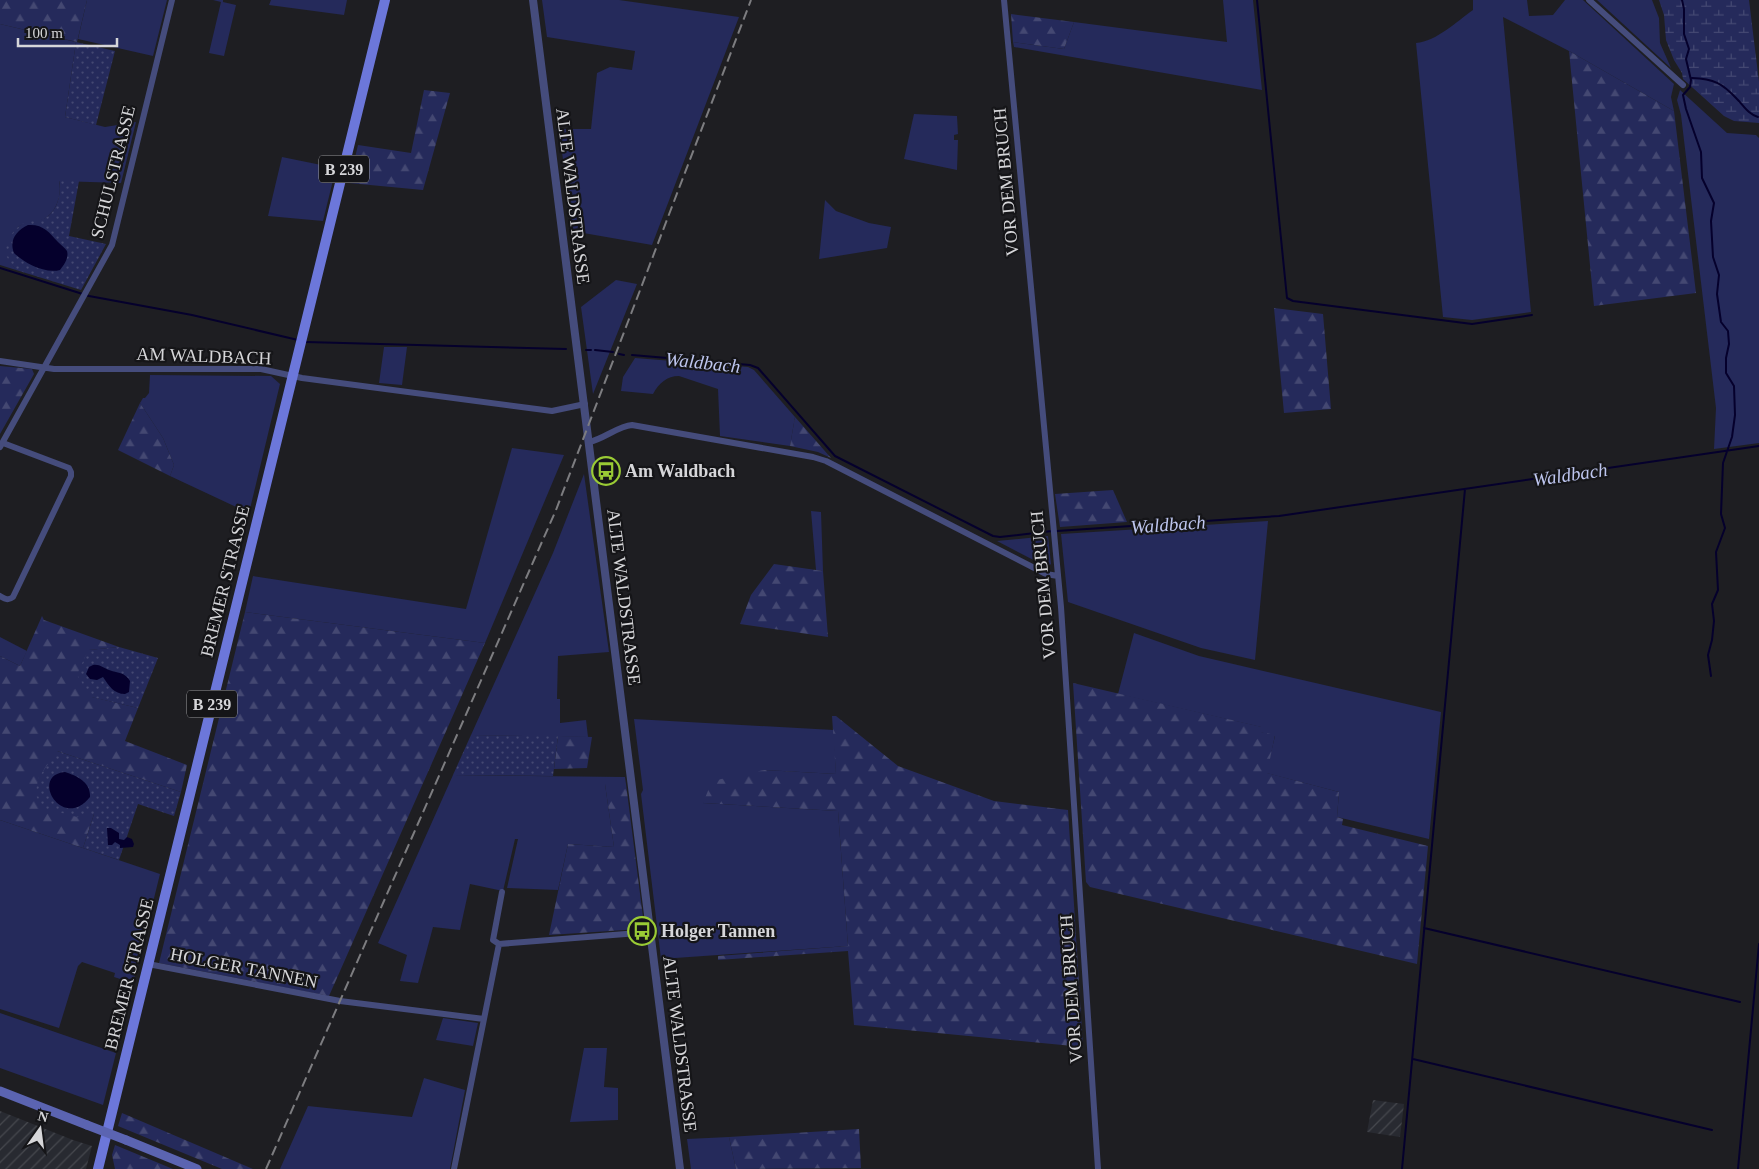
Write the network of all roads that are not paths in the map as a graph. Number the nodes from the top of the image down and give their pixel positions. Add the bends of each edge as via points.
1 (172, 0) edge
2 (385, 0) edge
3 (533, 0) edge
4 (1004, 0) edge
5 (1589, 0) edge
6 (1683, 85) dead end
7 (0, 361) edge
8 (44, 367) junction
9 (292, 376) junction
10 (585, 404) junction
11 (589, 442) junction
12 (1, 445) edge
13 (1058, 576) junction
14 (0, 596) edge
15 (502, 892) dead end
16 (651, 932) junction
17 (499, 944) junction
18 (148, 964) junction
19 (484, 1019) junction
20 (0, 1090) edge
21 (98, 1169) edge
22 (197, 1169) edge
23 (454, 1169) edge
24 (680, 1169) edge
25 (1098, 1169) edge

1 - 8 street, SCHULSTRASSE via 112,245
2 - 9 main road, BREMER STRASSE / B 239
3 - 10 street, ALTE WALDSTRASSE
4 - 13 street, VOR DEM BRUCH
5 - 6 street
7 - 8 street, AM WALDBACH
8 - 9 street, AM WALDBACH via 261,369
8 - 12 street, SCHULSTRASSE
9 - 10 street, AM WALDBACH via 552,411
9 - 18 main road, BREMER STRASSE / B 239
10 - 11 street, ALTE WALDSTRASSE
11 - 13 street via 632,425 813,457 1046,574
11 - 16 street, ALTE WALDSTRASSE
12 - 14 street via 69,468 71,476 13,597 10,600
13 - 25 street, VOR DEM BRUCH
15 - 17 street via 493,940
16 - 17 street
16 - 24 street, ALTE WALDSTRASSE
17 - 19 street
18 - 19 street, HOLGER TANNEN via 340,1001
18 - 21 main road, BREMER STRASSE / B 239
19 - 23 street
20 - 22 main road, bridge

